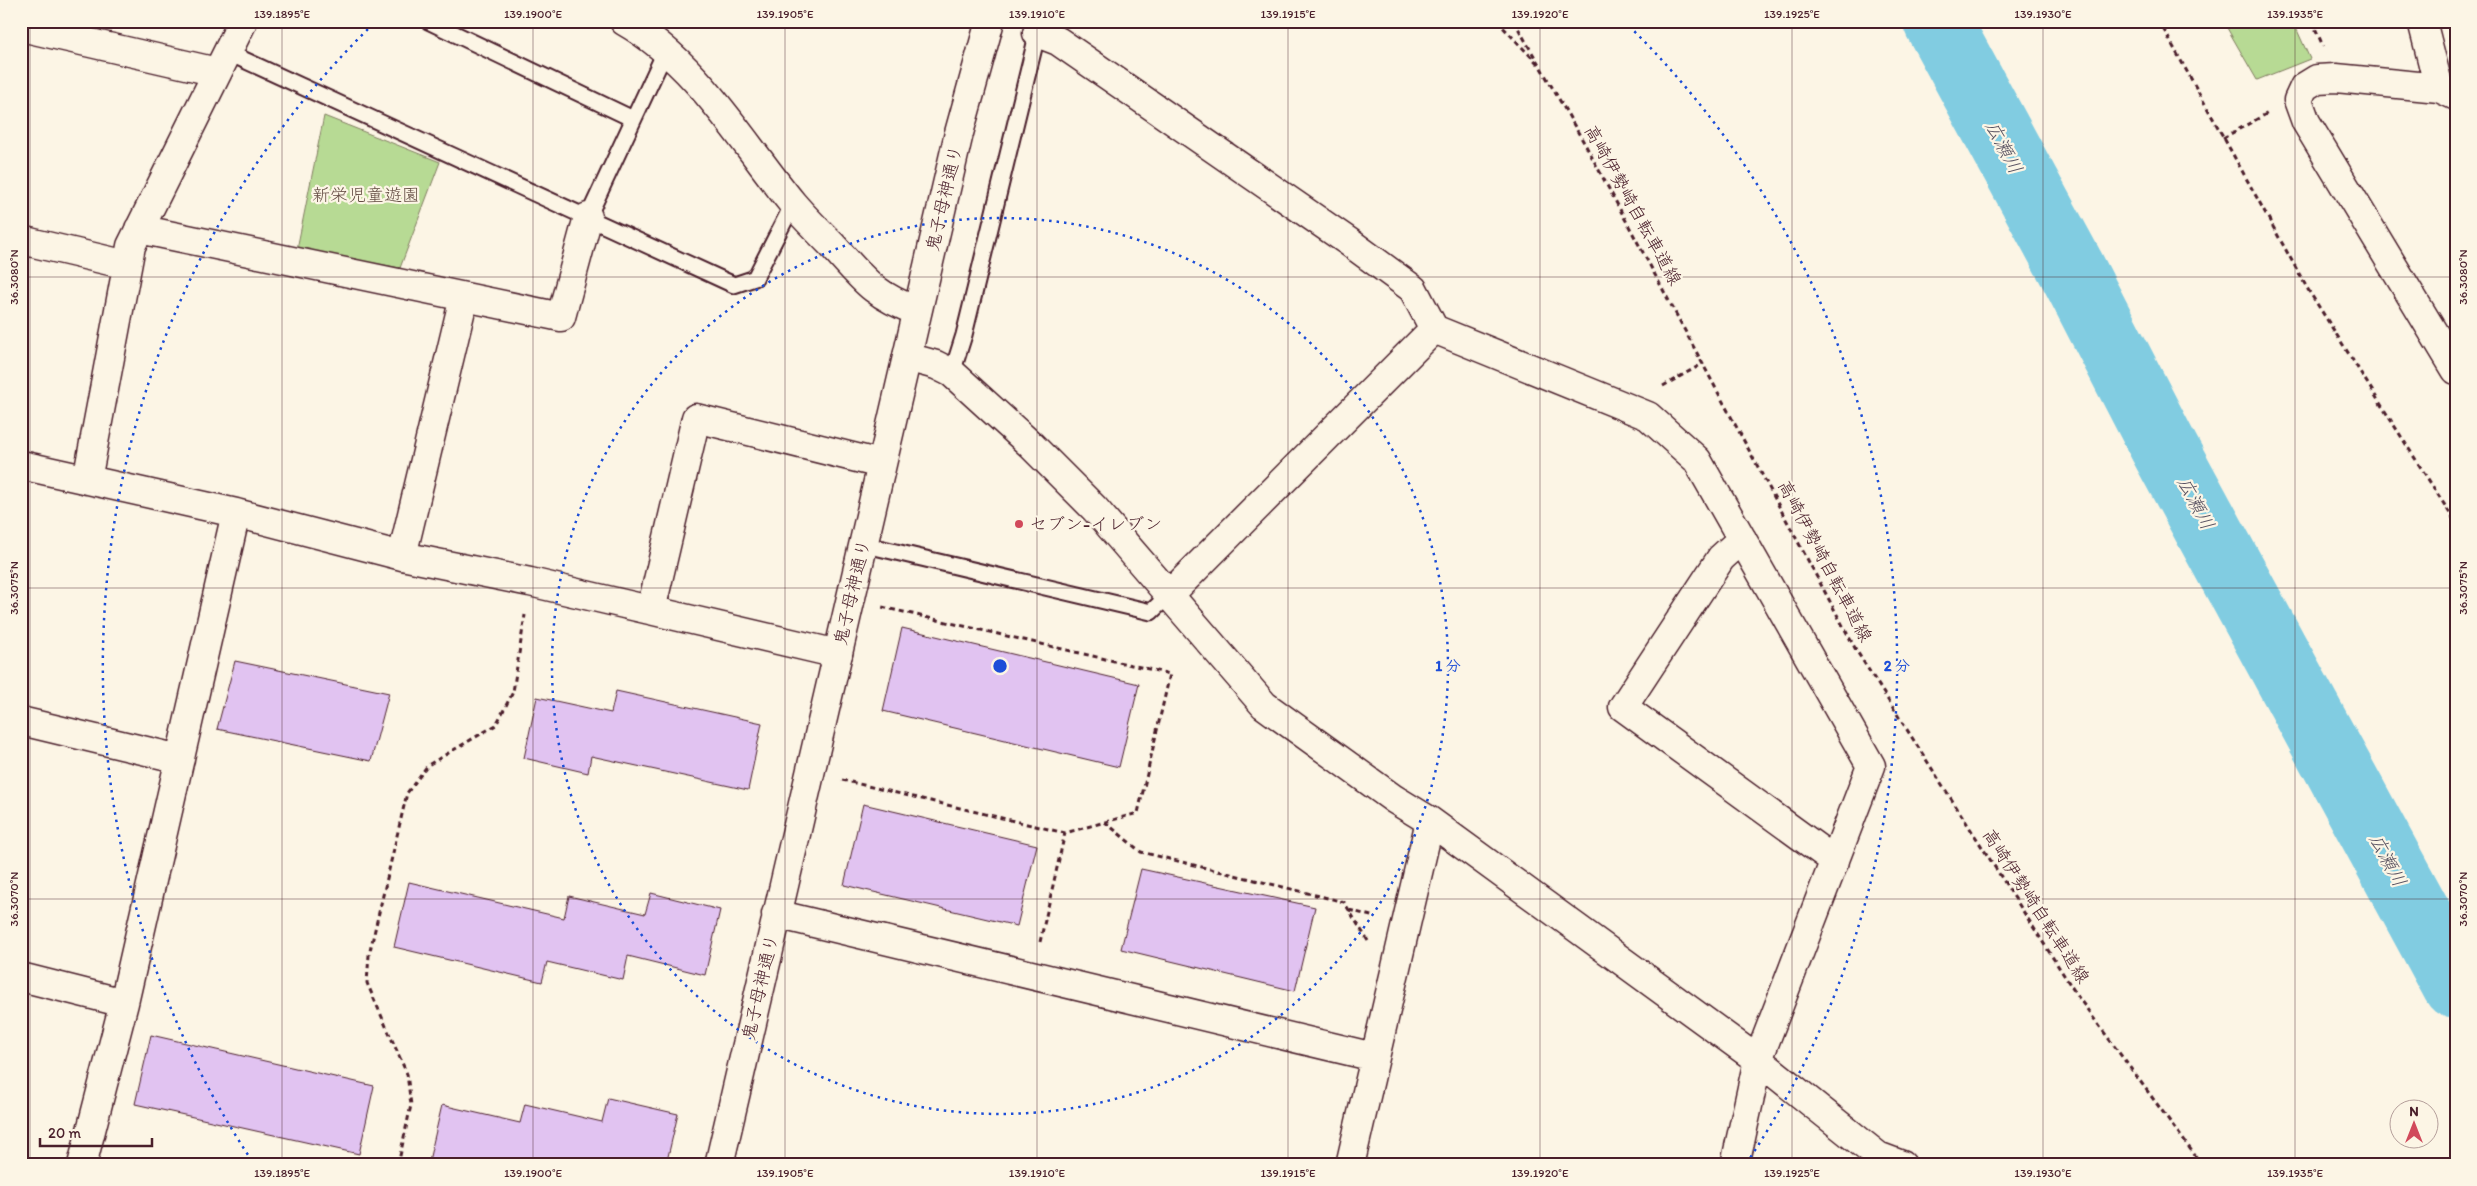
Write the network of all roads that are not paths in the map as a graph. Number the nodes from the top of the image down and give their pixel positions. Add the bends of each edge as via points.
1 (244, 21) edge
2 (428, 21) edge
3 (624, 21) edge
4 (990, 21) edge
5 (2422, 21) edge
6 (21, 27) edge
7 (1039, 27) edge
8 (665, 52) junction
9 (223, 62) junction
10 (2447, 92) edge
11 (633, 119) junction
12 (794, 204) junction
13 (588, 217) junction
14 (139, 228) junction
15 (21, 240) edge
16 (127, 265) junction
17 (464, 297) junction
18 (917, 311) junction
19 (1434, 329) junction
20 (907, 357) junction
21 (2456, 370) edge
22 (952, 373) junction
23 (881, 464) junction
24 (21, 465) edge
25 (87, 480) junction
26 (236, 513) junction
27 (1742, 540) junction
28 (862, 544) junction
29 (402, 556) junction
30 (1170, 594) junction
31 (650, 610) junction
32 (838, 654) junction
33 (21, 721) edge
34 (180, 759) junction
35 (1430, 821) junction
36 (1835, 861) junction
37 (776, 914) junction
38 (21, 977) edge
39 (124, 1003) junction
40 (1374, 1057) junction
41 (1758, 1060) junction
42 (82, 1165) edge
43 (719, 1165) edge
44 (1350, 1165) edge
45 (1735, 1165) edge
46 (1902, 1165) edge

1 - 9 street
2 - 11 lane
3 - 8 street
4 - 18 street, 鬼子母神通り via 959,133
5 - 10 street
6 - 9 street
7 - 19 street via 1413,289
7 - 22 lane via 964,336
8 - 11 lane
8 - 12 street via 706,90
9 - 13 lane
9 - 14 street
10 - 21 street via 2336,78 2317,79 2304,87 2298,100 2306,122
11 - 13 lane
12 - 13 lane via 755,278 734,285
12 - 18 street via 874,291 891,302
13 - 17 street via 561,317
14 - 16 street via 130,246
14 - 17 street
15 - 16 street
16 - 25 street
17 - 29 street
18 - 20 street, 鬼子母神通り
19 - 27 street via 1648,416 1697,460
19 - 30 street
20 - 22 street
20 - 23 street, 鬼子母神通り
22 - 30 street via 1095,509
23 - 28 street, 鬼子母神通り
23 - 31 street via 696,418
24 - 25 street
25 - 26 street
26 - 29 street
26 - 34 street
27 - 36 street via 1871,766
27 - 36 street via 1721,558 1622,707
28 - 30 lane via 1151,612
28 - 32 street, 鬼子母神通り
29 - 31 street
30 - 35 street via 1264,705 1394,799
31 - 32 street
32 - 37 street, 鬼子母神通り
33 - 34 street
34 - 39 street
35 - 40 street
35 - 41 street
36 - 41 street
37 - 40 street
37 - 43 street, 鬼子母神通り
38 - 39 street
39 - 42 street
40 - 44 street
41 - 45 street
41 - 46 street via 1878,1156

